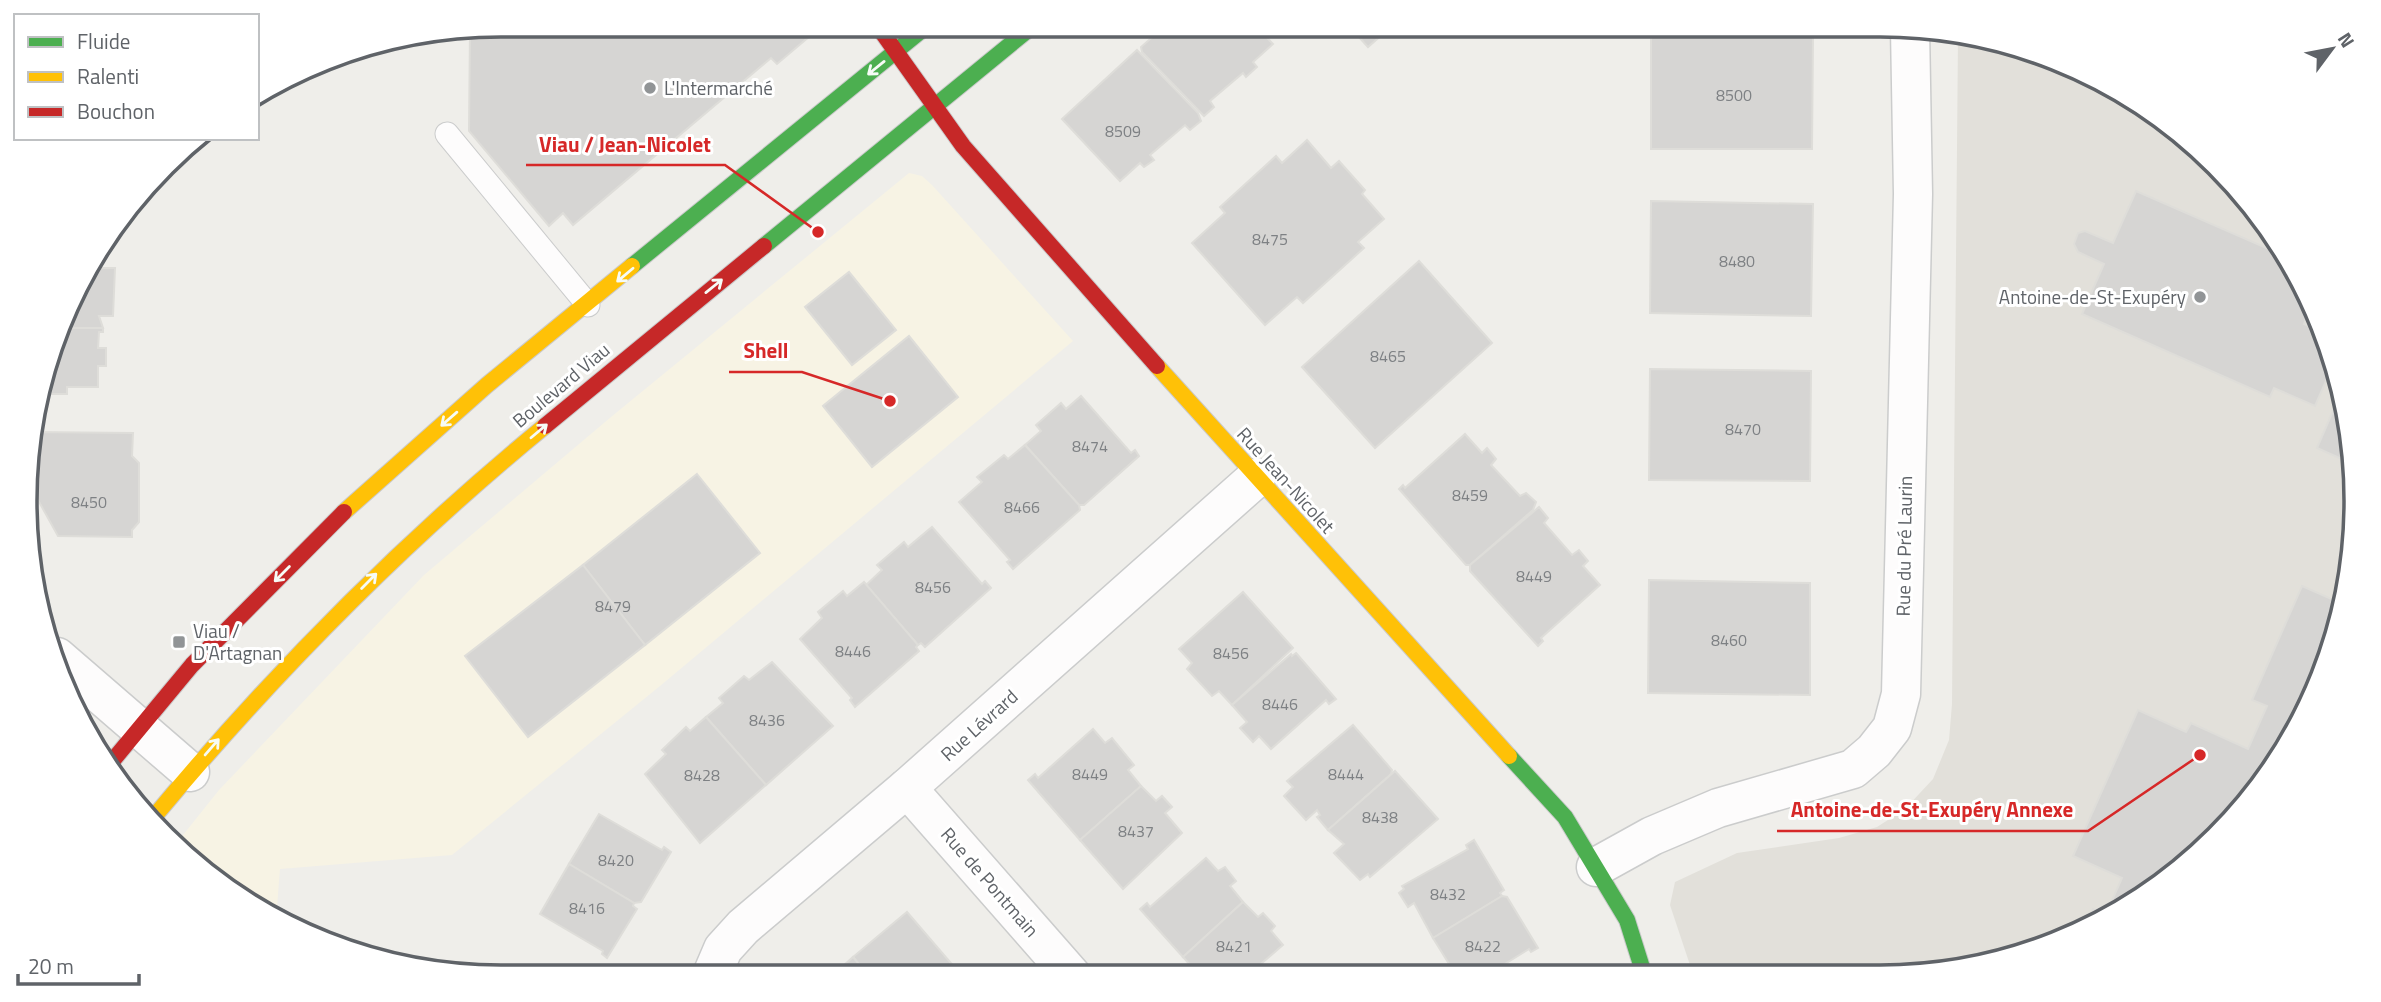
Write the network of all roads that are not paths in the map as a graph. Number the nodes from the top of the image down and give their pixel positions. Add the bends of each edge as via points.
1 (887, 37) edge
2 (912, 37) edge
3 (1018, 37) edge
4 (1910, 38) edge
5 (897, 50) junction
6 (935, 106) junction
7 (447, 134) dead end
8 (588, 304) junction
9 (1256, 478) junction
10 (67, 666) edge
11 (138, 727) junction
12 (114, 758) edge
13 (190, 772) junction
14 (906, 789) junction
15 (157, 813) edge
16 (1596, 867) junction
17 (716, 965) edge
18 (1062, 965) edge
19 (1641, 965) edge

1 - 5 main road, Rue Jean-Nicolet
2 - 5 main road
3 - 6 main road, Boulevard Viau
4 - 16 street, Rue du Pré Laurin via 1913,194 1900,694 1892,727 1853,769 1718,808
5 - 6 main road, Rue Jean-Nicolet
5 -> 8 main road
6 - 9 main road, Rue Jean-Nicolet via 963,146
13 -> 6 main road, Boulevard Viau via 316,634 459,497
7 - 8 lane
8 -> 11 main road via 359,497 192,665
9 - 14 street, Rue Lévrard
9 - 16 main road, Rue Jean-Nicolet via 1565,817
10 - 11 street
11 - 12 main road
11 - 13 street
13 - 15 main road, Boulevard Viau
14 - 17 street, Rue Lévrard via 743,927 723,949
14 - 18 street, Rue de Pontmain
16 - 19 main road, Rue Jean-Nicolet via 1627,920

